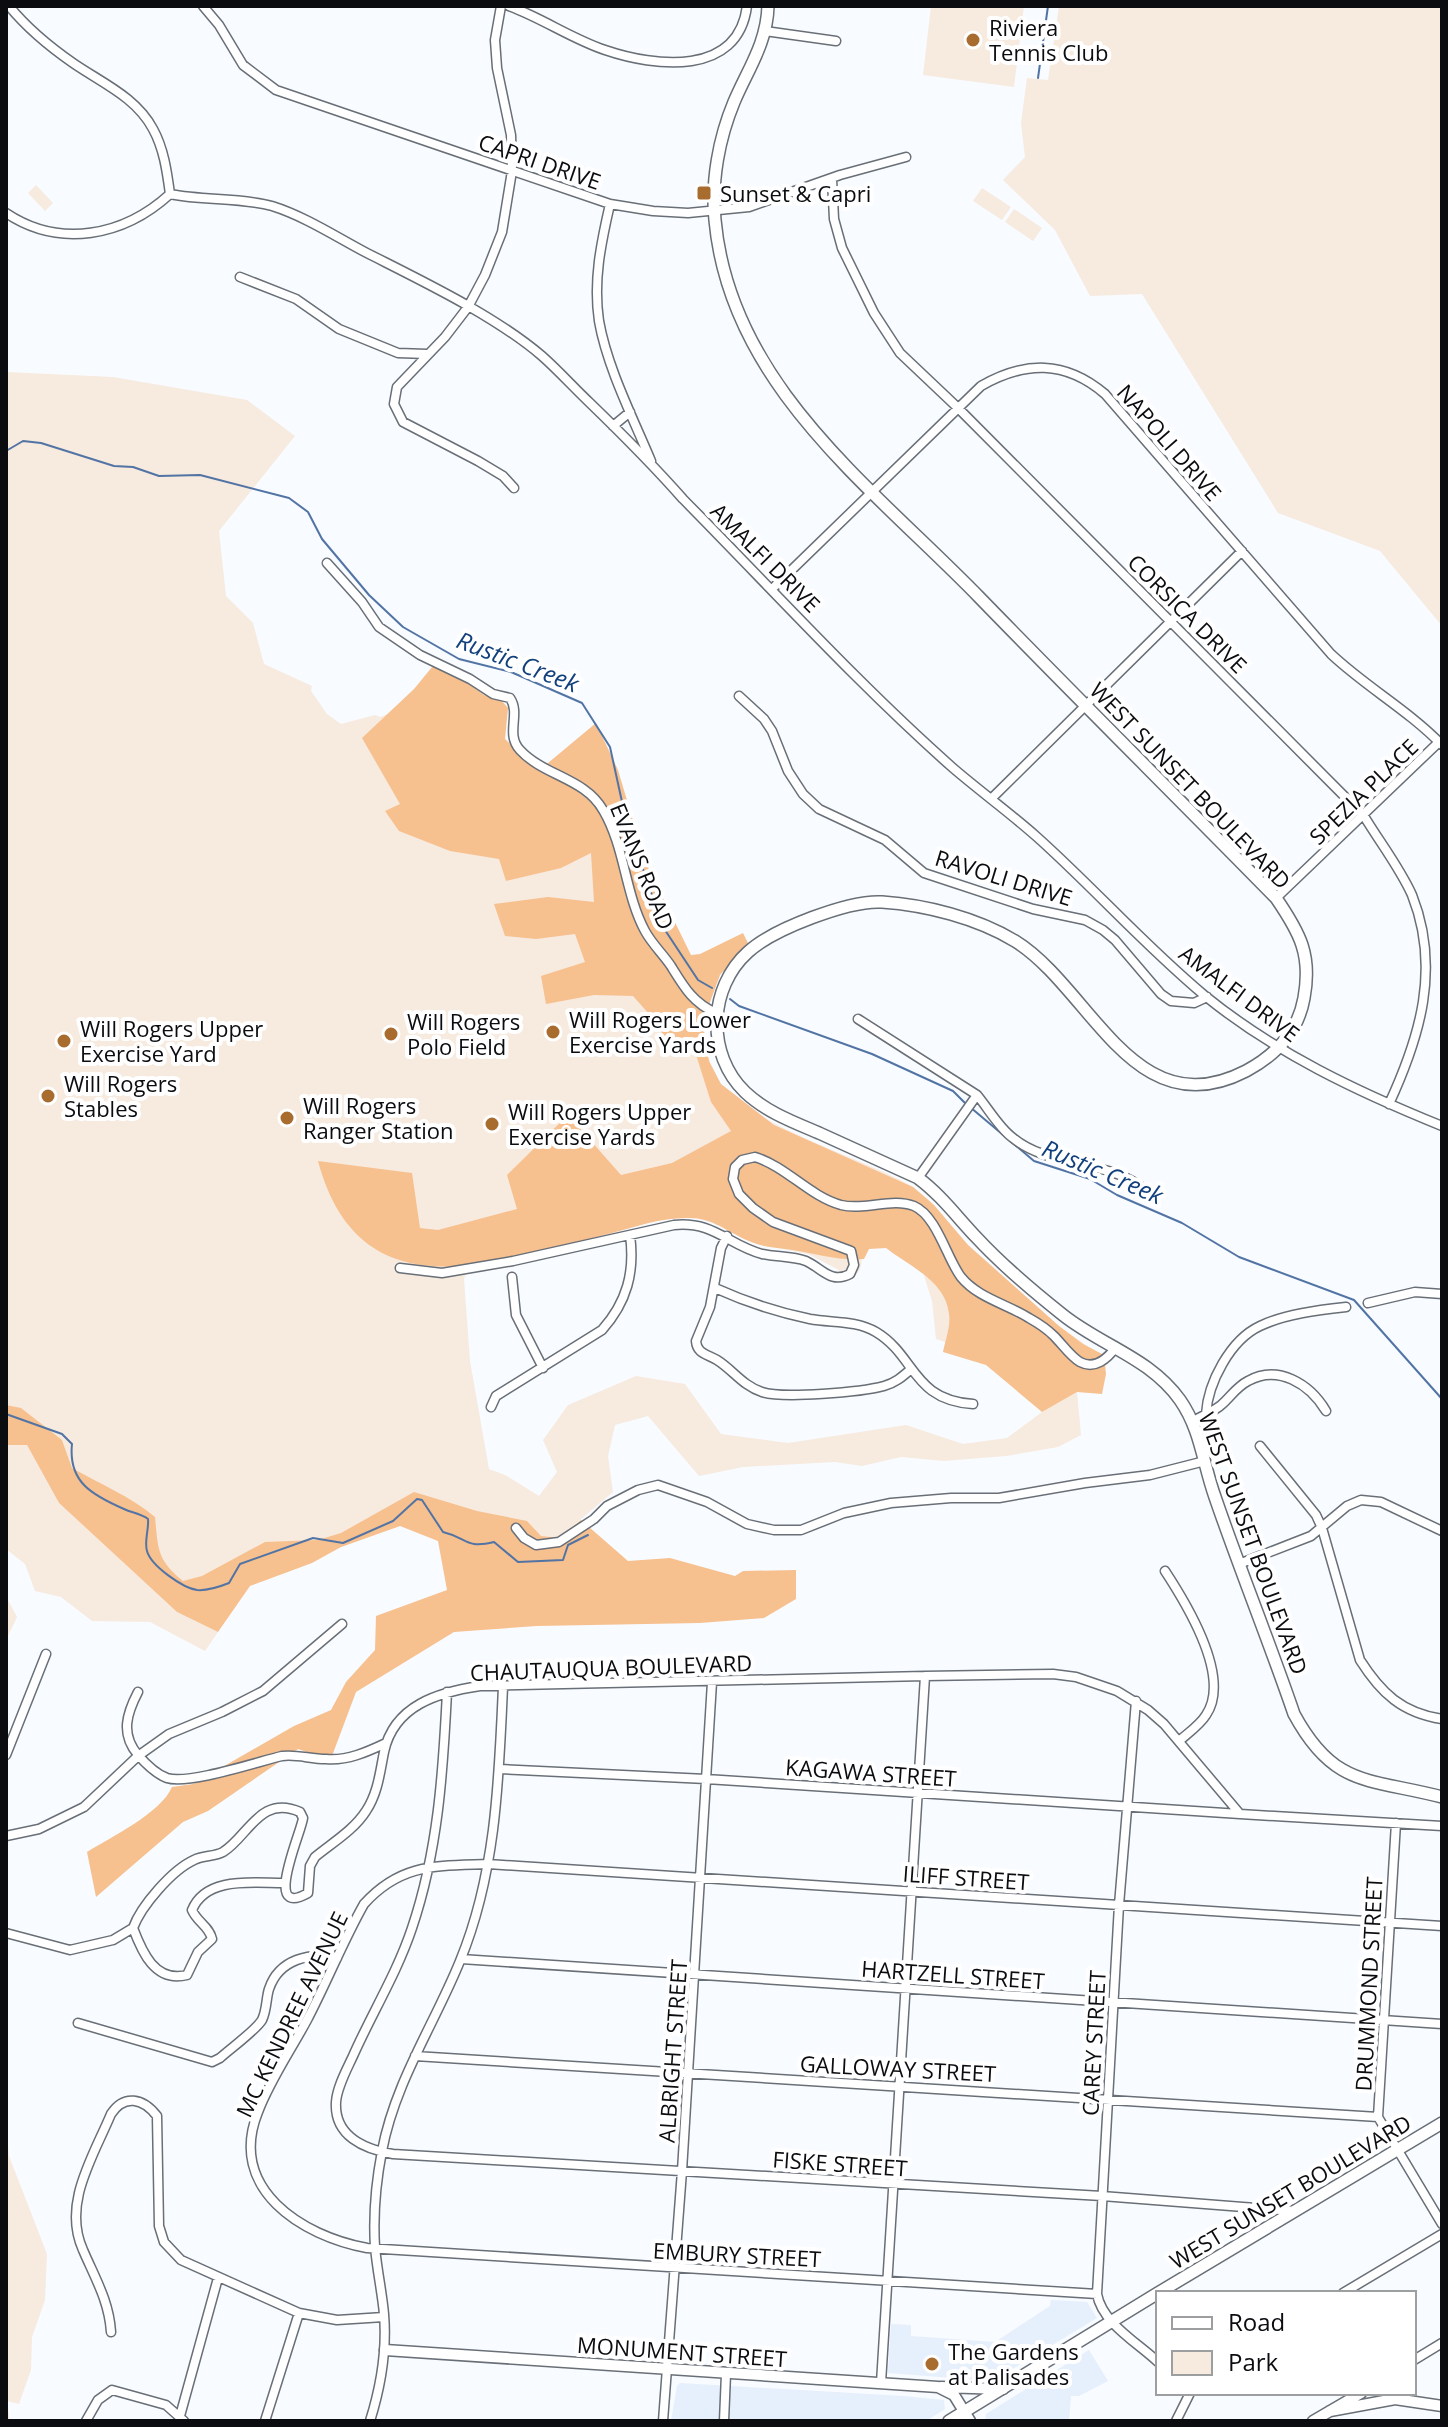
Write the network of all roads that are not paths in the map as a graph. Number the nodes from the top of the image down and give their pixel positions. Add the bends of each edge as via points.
1 (203, 6) edge
2 (501, 6) edge
3 (509, 6) edge
4 (768, 6) edge
5 (11, 8) edge
6 (747, 10) edge
7 (766, 25) junction
8 (836, 41) dead end
9 (906, 157) dead end
10 (512, 171) junction
11 (832, 179) junction
12 (170, 194) junction
13 (610, 204) junction
14 (714, 211) junction
15 (6, 213) edge
16 (240, 277) dead end
17 (468, 307) junction
18 (427, 354) junction
19 (957, 407) junction
20 (630, 412) junction
21 (613, 426) junction
22 (653, 465) junction
23 (514, 488) dead end
24 (870, 491) junction
25 (1242, 551) junction
26 (327, 563) dead end
27 (772, 589) junction
28 (1172, 622) junction
29 (739, 696) dead end
30 (1085, 706) junction
31 (1441, 744) edge
32 (991, 799) junction
33 (1364, 816) junction
34 (1276, 898) junction
35 (1207, 997) junction
36 (716, 1013) junction
37 (858, 1019) dead end
38 (1279, 1048) junction
39 (972, 1103) junction
40 (1389, 1104) junction
41 (1442, 1126) edge
42 (918, 1178) junction
43 (1140, 1186) dead end
44 (630, 1235) junction
45 (727, 1236) junction
46 (400, 1268) dead end
47 (512, 1277) dead end
48 (715, 1288) junction
49 (1442, 1294) edge
50 (1368, 1303) dead end
51 (1346, 1307) dead end
52 (1116, 1347) junction
53 (543, 1368) junction
54 (910, 1370) junction
55 (973, 1404) dead end
56 (491, 1407) dead end
57 (1326, 1411) dead end
58 (1206, 1414) junction
59 (1193, 1421) junction
60 (1260, 1446) dead end
61 (1205, 1461) junction
62 (516, 1528) dead end
63 (1322, 1528) junction
64 (1442, 1531) edge
65 (1239, 1564) junction
66 (1165, 1571) dead end
67 (342, 1624) dead end
68 (46, 1654) dead end
69 (925, 1676) junction
70 (712, 1682) junction
71 (503, 1686) junction
72 (138, 1692) dead end
73 (447, 1692) junction
74 (1136, 1701) junction
75 (1442, 1719) edge
76 (1179, 1741) junction
77 (386, 1743) junction
78 (6, 1755) edge
79 (138, 1756) junction
80 (500, 1769) junction
81 (706, 1779) junction
82 (917, 1793) junction
83 (1442, 1797) edge
84 (1126, 1807) junction
85 (1240, 1814) junction
86 (1396, 1823) junction
87 (1442, 1826) edge
88 (6, 1836) edge
89 (488, 1864) junction
90 (429, 1866) junction
91 (701, 1878) junction
92 (283, 1883) junction
93 (912, 1891) junction
94 (1119, 1905) junction
95 (1390, 1923) junction
96 (1442, 1926) edge
97 (133, 1928) junction
98 (6, 1933) edge
99 (337, 1958) junction
100 (461, 1959) junction
101 (695, 1975) junction
102 (906, 1988) junction
103 (1114, 2002) junction
104 (1384, 2020) junction
105 (78, 2023) dead end
106 (1442, 2024) edge
107 (415, 2056) junction
108 (688, 2073) junction
109 (899, 2086) junction
110 (1109, 2099) junction
111 (1378, 2117) junction
112 (1442, 2123) edge
113 (1397, 2151) junction
114 (382, 2152) junction
115 (682, 2171) junction
116 (893, 2184) junction
117 (1102, 2196) junction
118 (1295, 2211) junction
119 (1442, 2224) edge
120 (1442, 2234) edge
121 (375, 2249) junction
122 (675, 2268) junction
123 (218, 2278) junction
124 (887, 2280) junction
125 (1161, 2291) edge
126 (1346, 2291) edge
127 (1097, 2294) junction
128 (1156, 2294) edge
129 (299, 2313) junction
130 (384, 2317) junction
131 (1112, 2322) junction
132 (111, 2332) dead end
133 (1442, 2343) edge
134 (385, 2350) junction
135 (1416, 2359) edge
136 (1156, 2360) edge
137 (669, 2371) junction
138 (726, 2374) junction
139 (881, 2383) junction
140 (938, 2387) junction
141 (1003, 2389) junction
142 (1189, 2395) edge
143 (1358, 2395) edge
144 (1392, 2396) edge
145 (1442, 2406) edge
146 (1330, 2411) junction
147 (968, 2417) edge
148 (182, 2418) edge
149 (86, 2421) edge
150 (265, 2421) edge
151 (370, 2421) edge
152 (663, 2421) edge
153 (724, 2421) edge
154 (949, 2421) edge
155 (1176, 2421) edge
156 (1313, 2421) edge

1 - 10 street, CAPRI DRIVE via 243,65 276,90
2 - 10 street via 495,40
3 - 6 street via 602,50 673,62 699,62 718,54 742,27
4 - 7 main road, WEST SUNSET BOULEVARD
5 - 12 street via 37,35 142,113 160,143
6 - 7 street
7 - 8 street
7 - 14 main road, WEST SUNSET BOULEVARD via 723,133
9 - 11 street, CAPRI DRIVE
10 - 13 street, CAPRI DRIVE
10 - 17 street via 502,232
11 - 14 street, CAPRI DRIVE via 749,207
11 - 19 street, CORSICA DRIVE via 842,248 874,313 900,353
12 - 15 street via 138,218 81,235 31,227
12 - 17 street, AMALFI DRIVE via 276,208
13 - 14 street, CAPRI DRIVE via 673,213
13 - 20 street via 597,269 599,320
14 - 24 main road, WEST SUNSET BOULEVARD via 731,292 762,359 794,408
16 - 18 street via 296,299 351,334 398,353
17 - 18 street
17 - 21 street, AMALFI DRIVE via 542,356
18 - 23 street via 397,387 397,414 503,476
19 - 24 street, NAPOLI DRIVE
19 - 25 street, NAPOLI DRIVE via 981,386 1015,370 1049,368 1076,375 1105,394
19 - 28 street, CORSICA DRIVE
20 - 21 street
20 - 22 street
21 - 22 street, AMALFI DRIVE
22 - 27 street, AMALFI DRIVE
24 - 27 street, NAPOLI DRIVE
24 - 30 main road, WEST SUNSET BOULEVARD
25 - 28 street
25 - 31 street, NAPOLI DRIVE via 1331,654
26 - 36 street, EVANS ROAD via 379,627 420,655 510,698 518,748 595,797 614,833 645,931 687,992
27 - 32 street, AMALFI DRIVE via 880,699
28 - 30 street
28 - 33 street, CORSICA DRIVE
29 - 35 street, RAVOLI DRIVE via 764,719 788,771 819,809 885,840 924,873 1033,909 1085,920 1115,940 1171,1001 1194,1003
30 - 32 street
30 - 34 main road, WEST SUNSET BOULEVARD
31 - 33 street, SPEZIA PLACE
32 - 35 street, AMALFI DRIVE
33 - 34 street, SPEZIA PLACE
33 - 40 street, CORSICA DRIVE via 1411,895 1424,940 1425,999 1417,1035
34 - 38 main road, WEST SUNSET BOULEVARD via 1303,942 1307,974 1300,1015
35 - 38 street, AMALFI DRIVE
36 - 38 main road, WEST SUNSET BOULEVARD via 729,978 755,946 827,912 881,902 954,916 1014,941 1058,976 1124,1055 1160,1077 1219,1082
36 - 42 main road, WEST SUNSET BOULEVARD via 726,1065 758,1104
37 - 39 street
38 - 40 street, AMALFI DRIVE
39 - 42 street
39 - 43 street via 1036,1152 1107,1169
40 - 41 street, AMALFI DRIVE
42 - 52 main road, WEST SUNSET BOULEVARD via 1061,1313
44 - 45 street via 697,1224
44 - 46 street via 442,1273
44 - 53 street via 631,1276 614,1317
45 - 48 street
45 - 52 street via 753,1251 805,1261 837,1279 850,1274 854,1265 851,1251 843,1246 773,1222 739,1194 735,1167 755,1157 838,1204 914,1206 931,1222 961,1277 975,1290 1051,1333 1081,1363 1107,1359
47 - 53 street via 516,1315
48 - 54 street via 767,1309 866,1327 884,1338
48 - 54 street via 697,1346 754,1389 781,1396 875,1388
49 - 50 street via 1415,1292
51 - 58 street via 1257,1327 1222,1365 1209,1391
52 - 59 main road, WEST SUNSET BOULEVARD via 1169,1386
53 - 56 street via 496,1396
54 - 55 street via 939,1395
57 - 58 street via 1299,1382 1265,1374 1244,1383
58 - 59 street
59 - 61 main road, WEST SUNSET BOULEVARD
60 - 63 street
61 - 62 street via 1150,1475 999,1498 891,1503 801,1530 747,1524 707,1502 658,1485 607,1506 559,1542 536,1545
61 - 65 main road, WEST SUNSET BOULEVARD
63 - 64 street via 1347,1506 1371,1500
63 - 65 street via 1296,1544
63 - 75 street via 1368,1674 1396,1704
65 - 83 main road, WEST SUNSET BOULEVARD via 1294,1714 1319,1753 1368,1782
66 - 76 street via 1203,1636 1212,1678 1206,1716
67 - 79 street via 263,1691 169,1734
68 - 78 street
69 - 70 street, CHAUTAUQUA BOULEVARD
69 - 74 street, CHAUTAUQUA BOULEVARD via 1053,1674 1103,1685
69 - 82 street
70 - 71 street, CHAUTAUQUA BOULEVARD
70 - 81 street, ALBRIGHT STREET
71 - 73 street, CHAUTAUQUA BOULEVARD
71 - 80 street
72 - 79 street via 126,1725
73 - 77 street, CHAUTAUQUA BOULEVARD via 414,1706
73 - 90 street via 440,1805
74 - 76 street, CHAUTAUQUA BOULEVARD
74 - 84 street, CAREY STREET
76 - 85 street, CHAUTAUQUA BOULEVARD
77 - 79 street via 348,1758 296,1754 180,1779 158,1773
77 - 92 street, CHAUTAUQUA BOULEVARD via 376,1792 366,1812 315,1857 308,1893 293,1897
79 - 88 street via 84,1807 39,1829
80 - 81 street, KAGAWA STREET
80 - 89 street
81 - 82 street, KAGAWA STREET
81 - 91 street, ALBRIGHT STREET
82 - 84 street, KAGAWA STREET
82 - 93 street
84 - 85 street, KAGAWA STREET
84 - 94 street, CAREY STREET
85 - 86 street
86 - 87 street
86 - 95 street, DRUMMOND STREET
89 - 90 street, MC KENDREE AVENUE
89 - 91 street, ILIFF STREET
89 - 100 street
90 - 99 street, MC KENDREE AVENUE via 377,1891
90 - 114 street via 412,1929 336,2101 343,2129 351,2138
91 - 93 street, ILIFF STREET
91 - 101 street, ALBRIGHT STREET
92 - 97 street via 233,1883 203,1894 192,1910 212,1939 198,1952 187,1975 152,1966
92 - 97 street via 302,1828 303,1818 292,1808 267,1812 224,1851 189,1862 150,1900
93 - 94 street, ILIFF STREET
93 - 102 street
94 - 95 street, ILIFF STREET
94 - 103 street, CAREY STREET
95 - 96 street, ILIFF STREET
95 - 104 street, DRUMMOND STREET
97 - 98 street via 113,1940 70,1950
99 - 105 street via 323,1955 288,1963 276,1973 261,2022 212,2062
99 - 121 street, MC KENDREE AVENUE via 257,2113 253,2165 261,2186 292,2219 321,2236
100 - 101 street, HARTZELL STREET
100 - 107 street
101 - 102 street, HARTZELL STREET
101 - 108 street, ALBRIGHT STREET
102 - 103 street, HARTZELL STREET
102 - 109 street
103 - 104 street, HARTZELL STREET
103 - 110 street, CAREY STREET
104 - 106 street, HARTZELL STREET
104 - 111 street, DRUMMOND STREET
107 - 108 street, GALLOWAY STREET
107 - 114 street via 397,2094
108 - 109 street, GALLOWAY STREET
108 - 115 street, ALBRIGHT STREET
109 - 110 street, GALLOWAY STREET
109 - 116 street
110 - 111 street, GALLOWAY STREET
110 - 117 street, CAREY STREET
111 - 113 street, DRUMMOND STREET
112 - 113 main road, WEST SUNSET BOULEVARD
113 - 118 main road, WEST SUNSET BOULEVARD
113 - 119 street, DRUMMOND STREET
114 - 115 street, FISKE STREET
114 - 121 street
115 - 116 street, FISKE STREET
115 - 122 street, ALBRIGHT STREET
116 - 117 street, FISKE STREET
116 - 124 street
117 - 118 street, FISKE STREET
117 - 127 street, CAREY STREET
118 - 125 main road, WEST SUNSET BOULEVARD
120 - 126 street
121 - 122 street, EMBURY STREET
121 - 130 street
122 - 124 street, EMBURY STREET
122 - 137 street, ALBRIGHT STREET
123 - 129 street
123 - 132 street via 181,2260 164,2242 157,2211 157,2116 141,2101 118,2104 75,2204 77,2236 106,2298
123 - 148 street
124 - 127 street, EMBURY STREET
124 - 139 street
127 - 131 street
128 - 131 main road, WEST SUNSET BOULEVARD
129 - 130 street via 337,2320
129 - 150 street
130 - 134 street
131 - 136 street
131 - 141 main road, WEST SUNSET BOULEVARD
133 - 135 street
134 - 137 street, MONUMENT STREET
134 - 151 street
137 - 138 street, MONUMENT STREET
137 - 152 street, ALBRIGHT STREET
138 - 139 street, MONUMENT STREET
138 - 153 street
139 - 140 street, MONUMENT STREET
140 - 141 street, MONUMENT STREET
140 - 147 street via 954,2395
141 - 147 main road, WEST SUNSET BOULEVARD
142 - 155 street
143 - 146 street
144 - 145 street
144 - 146 street
146 - 156 street
147 - 154 main road, WEST SUNSET BOULEVARD
148 - 149 street via 166,2405 112,2390 98,2400

